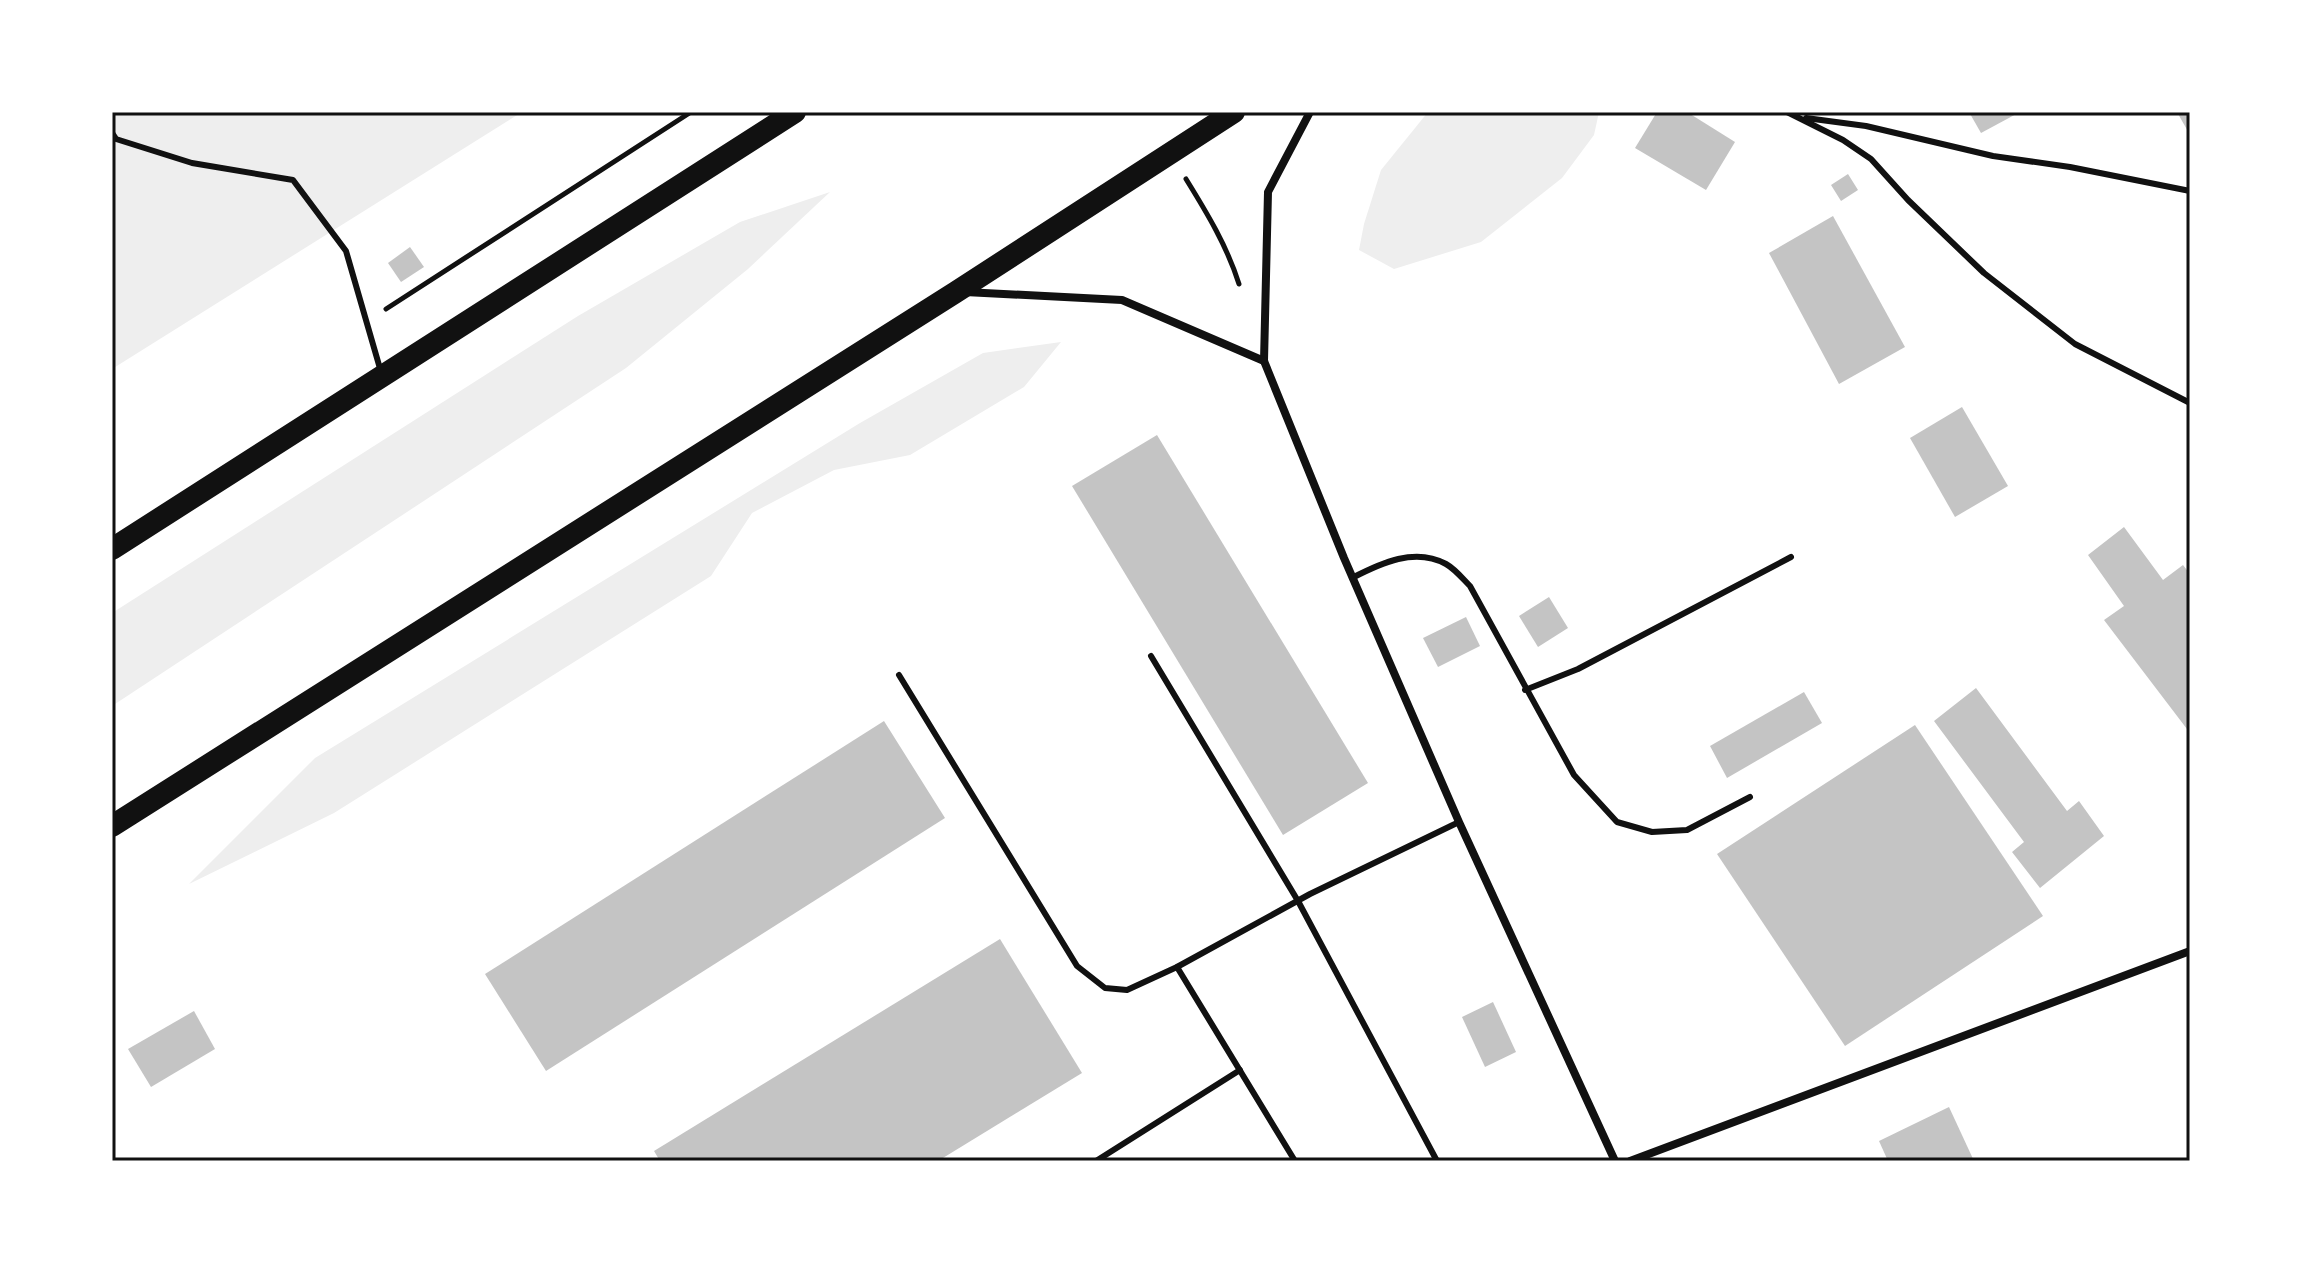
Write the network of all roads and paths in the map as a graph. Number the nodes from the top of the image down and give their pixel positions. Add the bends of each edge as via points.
1 (691, 112) edge
2 (795, 112) edge
3 (1234, 112) edge
4 (1310, 112) edge
5 (1787, 112) edge
6 (1799, 117) junction
7 (112, 133) edge
8 (1180, 169) dead end
9 (2190, 191) edge
10 (1241, 291) dead end
11 (956, 292) junction
12 (367, 321) junction
13 (1264, 361) junction
14 (382, 374) junction
15 (2190, 403) edge
16 (112, 549) edge
17 (1791, 557) dead end
18 (1352, 578) junction
19 (1151, 656) dead end
20 (899, 675) dead end
21 (1525, 690) junction
22 (1750, 797) dead end
23 (1459, 822) junction
24 (112, 826) edge
25 (1298, 901) junction
26 (2190, 951) edge
27 (1177, 967) junction
28 (1240, 1070) junction
29 (1096, 1161) edge
30 (1295, 1161) edge
31 (1437, 1161) edge
32 (1615, 1161) edge
33 (1630, 1161) edge

1 - 12 path
2 - 14 highway
3 - 11 highway
4 - 13 street via 1268,192
5 - 6 lane
6 - 9 lane
6 - 15 lane via 1871,159 1984,273 2075,344
7 - 12 lane via 116,139 192,163 293,180 346,251
8 - 10 path via 1212,220
11 - 13 street via 1122,300
11 - 24 highway
12 - 14 lane
13 - 18 street
14 - 16 highway
17 - 21 lane via 1578,669
18 - 21 lane via 1385,561 1417,557 1446,564 1470,586
18 - 23 street
19 - 25 lane
20 - 27 lane via 1077,966 1105,988 1127,990
21 - 22 lane via 1574,775 1617,822 1652,832 1687,830
23 - 25 lane
23 - 32 street
25 - 27 lane
25 - 31 lane
26 - 33 street
27 - 28 lane
28 - 29 lane
28 - 30 lane

